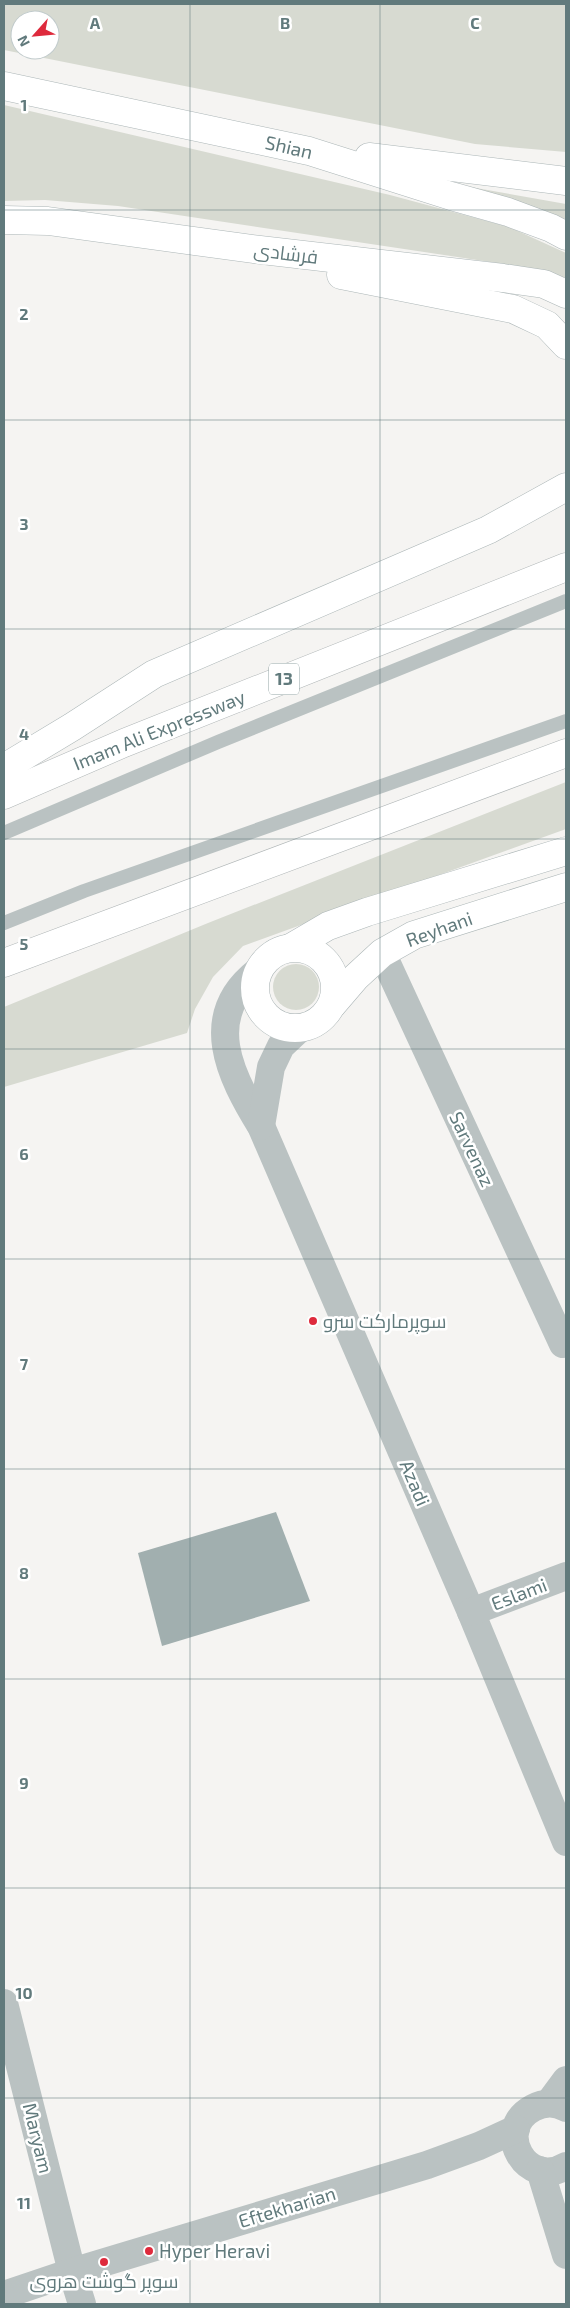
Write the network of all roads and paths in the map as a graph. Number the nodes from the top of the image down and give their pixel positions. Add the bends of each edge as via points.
1 (4, 86) edge
2 (309, 151) junction
3 (566, 181) edge
4 (4, 220) edge
5 (566, 236) edge
6 (253, 249) junction
7 (566, 294) edge
8 (566, 345) edge
9 (566, 487) edge
10 (566, 567) edge
11 (566, 600) edge
12 (566, 721) edge
13 (566, 753) edge
14 (4, 768) edge
15 (4, 795) edge
16 (4, 833) edge
17 (566, 850) edge
18 (566, 887) edge
19 (4, 923) edge
20 (292, 947) junction
21 (382, 953) junction
22 (4, 963) edge
23 (258, 971) junction
24 (332, 1005) junction
25 (299, 1028) junction
26 (262, 1126) junction
27 (563, 1344) dead end
28 (566, 1576) edge
29 (471, 1612) junction
30 (566, 1842) edge
31 (4, 2003) edge
32 (566, 2080) edge
33 (558, 2106) edge
34 (516, 2129) junction
35 (427, 2165) junction
36 (531, 2165) junction
37 (566, 2166) edge
38 (566, 2255) edge
39 (72, 2272) junction
40 (4, 2295) edge
41 (82, 2304) edge

1 - 2 main road, Shian
2 - 3 main road
2 - 5 main road, Shian via 508,212
4 - 6 main road, فرشادی via 48,221
6 - 7 main road, فرشادی via 503,278 544,284
6 - 8 main road via 350,278 513,309 547,325
9 - 14 main road via 488,530 154,674
10 - 15 main road, Imam Ali Expressway / 13 via 124,743
11 - 16 lane
12 - 19 lane via 93,888
13 - 22 main road
17 - 20 main road via 367,912 328,926
18 - 21 main road, Reyhani via 414,935
20 - 23 main road via 272,954
20 - 24 main road via 306,948 328,964 336,991
21 - 24 main road, Reyhani
21 - 27 street, Sarvenaz
23 - 25 main road via 254,982 255,994 262,1011 275,1023
23 - 26 street, Azadi via 247,979 230,1005 225,1028 227,1055 240,1092
24 - 25 main road via 318,1021
25 - 26 street via 281,1046 271,1067
26 - 29 street, Azadi
28 - 29 street, Eslami
29 - 30 street, Azadi
31 - 39 street, Maryam
32 - 33 street
33 - 34 street via 538,2105 527,2111
34 - 35 street, Eftekharian
34 - 36 street via 514,2140
35 - 36 street, Eftekharian via 480,2159
35 - 39 street, Eftekharian
36 - 37 street, Eftekharian via 560,2170
36 - 38 street
39 - 40 street, Eftekharian
39 - 41 street, Maryam

